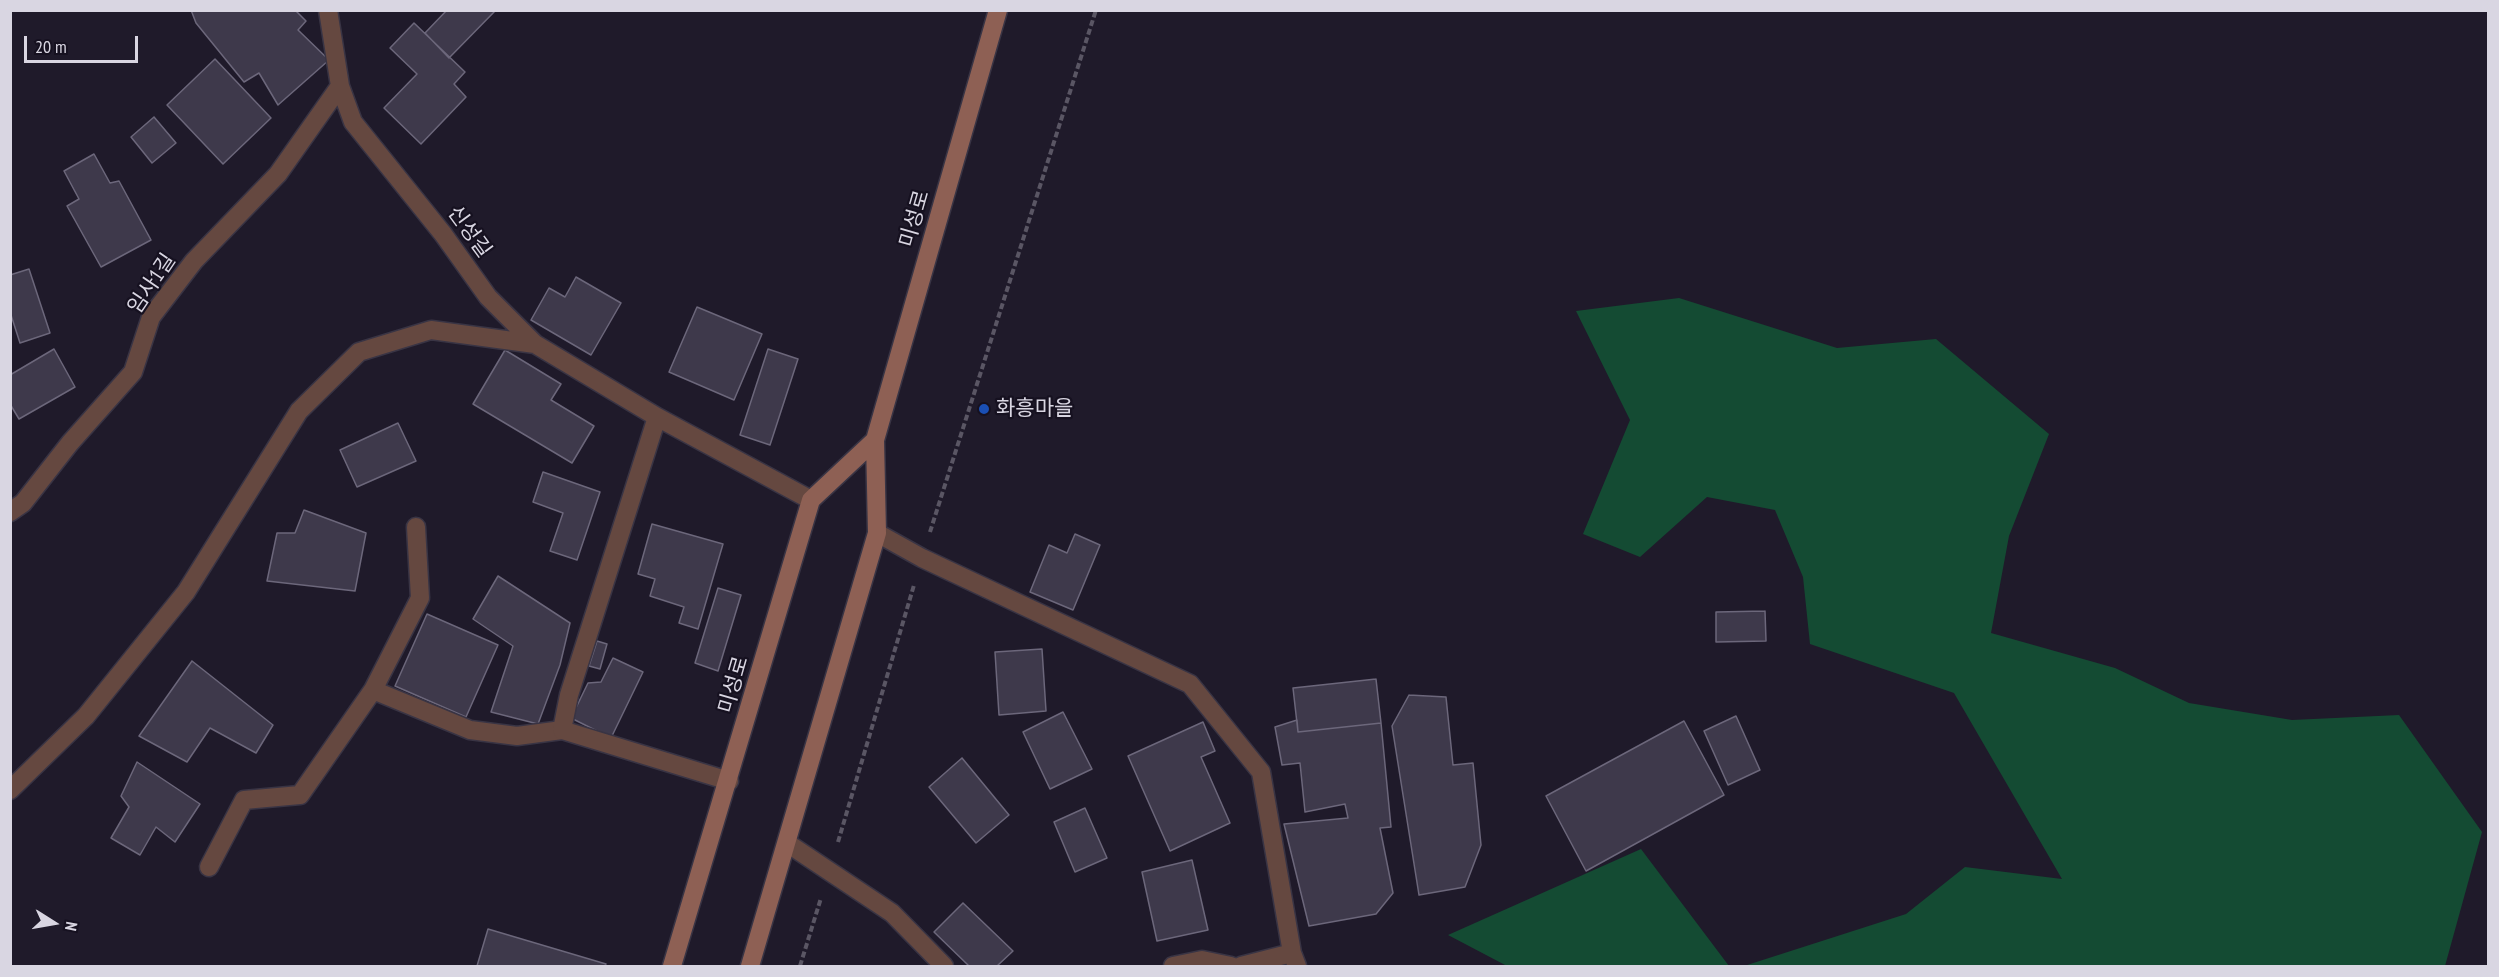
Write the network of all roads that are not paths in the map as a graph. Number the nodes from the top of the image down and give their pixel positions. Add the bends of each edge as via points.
1 (328, 10) edge
2 (998, 10) edge
3 (340, 86) junction
4 (535, 344) junction
5 (657, 417) junction
6 (875, 440) junction
7 (811, 500) junction
8 (10, 512) edge
9 (416, 527) dead end
10 (877, 533) junction
11 (373, 690) junction
12 (562, 730) junction
13 (729, 781) junction
14 (10, 790) edge
15 (787, 843) junction
16 (209, 867) dead end
17 (1295, 960) edge
18 (672, 966) edge
19 (750, 966) edge
20 (944, 966) edge
21 (1173, 966) edge
22 (1231, 966) edge
23 (1241, 966) edge

1 - 3 street, 신성길
2 - 6 street, 미성로
3 - 4 street, 신성길 via 353,122 488,297
3 - 8 street, 임사1길 via 278,174 194,261 151,317 133,372 23,503
4 - 5 street, 신성길
4 - 14 street via 430,330 359,352 299,411 186,592 86,716
5 - 7 street, 신성길
5 - 12 street via 569,695
6 - 7 street
6 - 10 street, 미성로
7 - 13 street, 미성로
9 - 11 street via 420,598
10 - 15 street, 미성로
10 - 17 street via 1190,684 1261,772
11 - 12 street via 470,730 517,736
11 - 16 street via 300,795 244,800
12 - 13 street
13 - 18 street, 미성로
15 - 19 street, 미성로
15 - 20 street via 892,913
17 - 23 street
21 - 22 street via 1202,960

